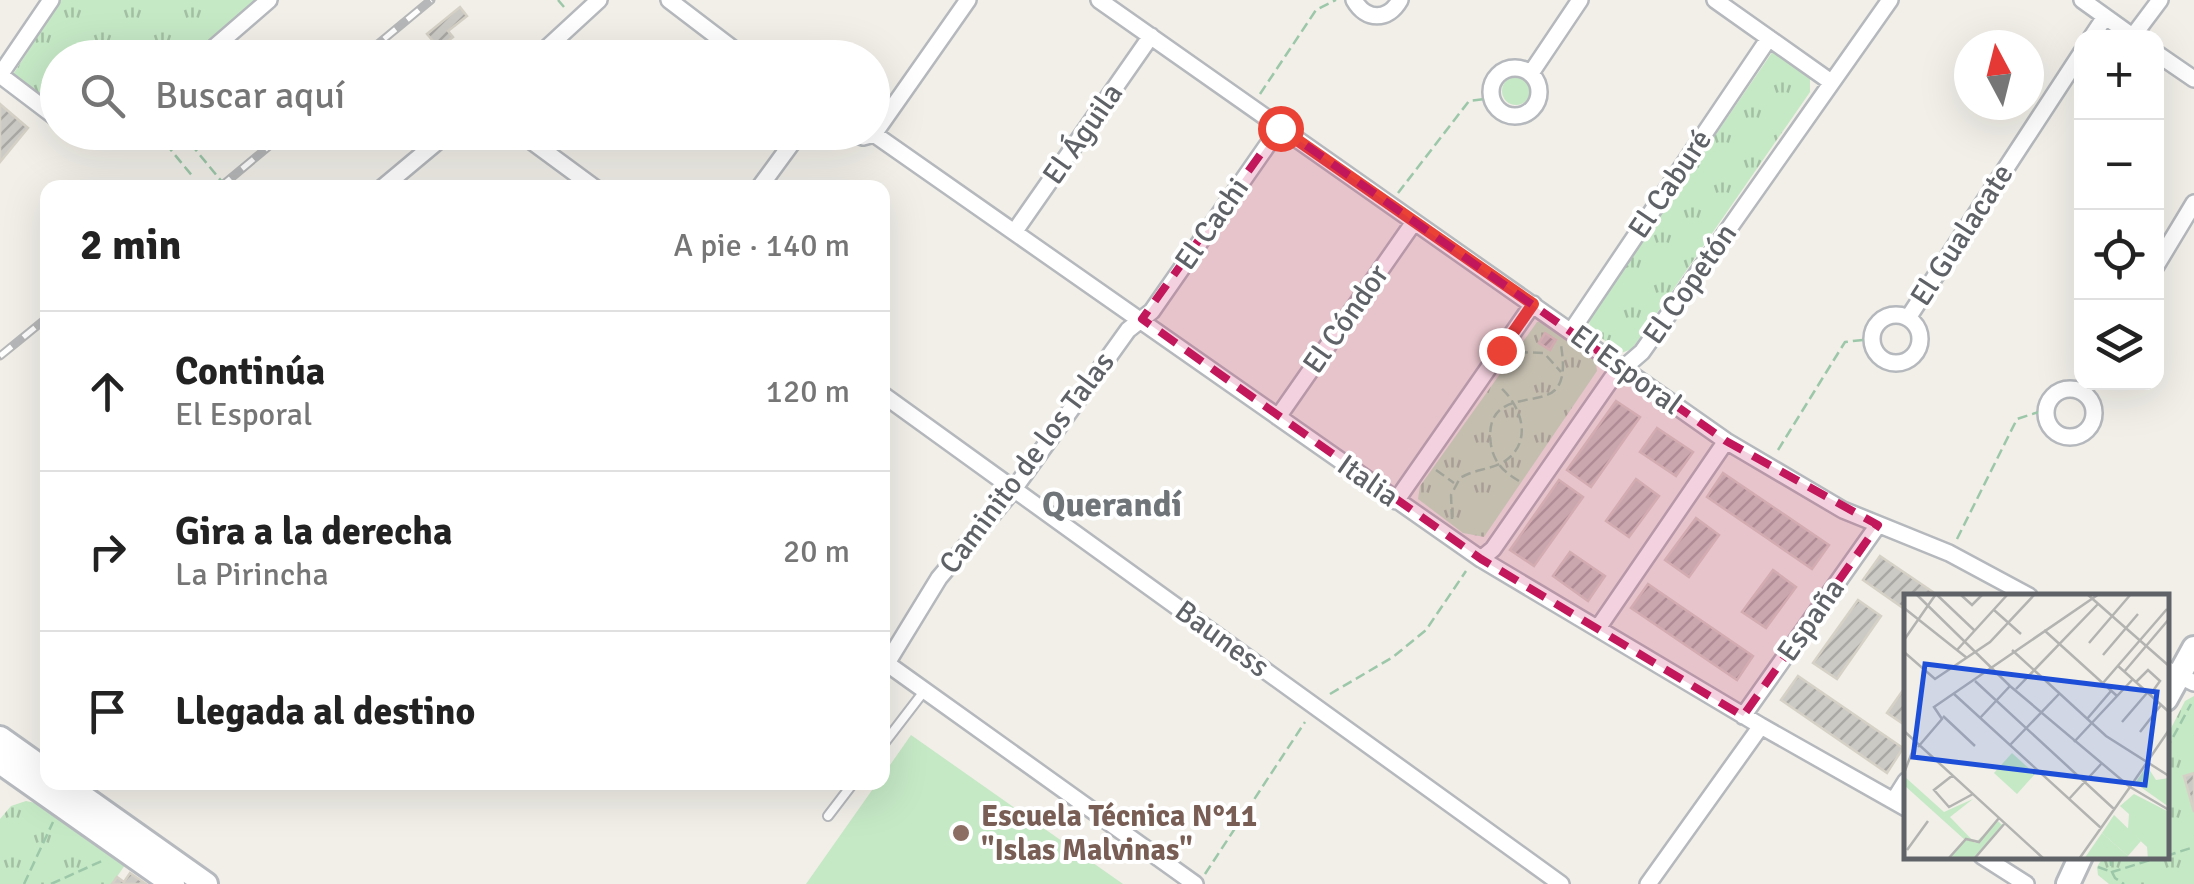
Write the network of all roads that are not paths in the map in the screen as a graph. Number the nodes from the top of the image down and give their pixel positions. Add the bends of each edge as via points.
1 (51, 0) edge
2 (269, 0) edge
3 (599, 0) edge
4 (669, 0) edge
5 (968, 0) edge
6 (1099, 0) edge
7 (1354, 0) edge
8 (1400, 0) edge
9 (1580, 0) edge
10 (1715, 0) edge
11 (1890, 0) edge
12 (2082, 0) edge
13 (2160, 0) edge
14 (2105, 17) junction
15 (2096, 30) edge
16 (2124, 30) edge
17 (2139, 30) edge
18 (1151, 36) junction
19 (1769, 38) junction
20 (223, 40) edge
21 (556, 40) edge
22 (722, 40) edge
23 (2164, 59) edge
24 (2074, 64) edge
25 (1531, 74) junction
26 (0, 75) edge
27 (2194, 80) edge
28 (1831, 82) junction
29 (40, 106) edge
30 (890, 111) edge
31 (1280, 128) junction
32 (890, 145) edge
33 (427, 150) edge
34 (543, 150) edge
35 (787, 150) edge
36 (392, 180) edge
37 (584, 180) edge
38 (765, 180) edge
39 (2194, 203) edge
40 (1414, 222) junction
41 (1015, 231) junction
42 (2164, 253) edge
43 (1533, 304) junction
44 (1908, 318) junction
45 (1142, 319) junction
46 (1564, 333) junction
47 (1624, 369) junction
48 (2085, 387) edge
49 (890, 400) edge
50 (1278, 417) junction
51 (1726, 441) junction
52 (1014, 489) junction
53 (1396, 502) junction
54 (1878, 525) junction
55 (1481, 559) junction
56 (2025, 594) edge
57 (1598, 628) junction
58 (2194, 648) edge
59 (890, 653) edge
60 (890, 665) edge
61 (2180, 676) edge
62 (925, 690) junction
63 (1743, 716) junction
64 (1761, 726) junction
65 (890, 736) edge
66 (1, 748) edge
67 (40, 769) edge
68 (64, 790) edge
69 (73, 790) edge
70 (848, 790) edge
71 (1900, 804) edge
72 (828, 816) dead end
73 (1987, 859) edge
74 (173, 884) edge
75 (206, 884) edge
76 (1195, 884) edge
77 (1561, 884) edge
78 (1648, 884) edge
79 (2026, 884) edge

1 - 26 street
2 - 20 street
3 - 21 street
4 - 22 street
5 - 30 street
6 - 18 street, El Esporal
7 - 8 street via 1378,16
9 - 25 street
10 - 19 street
11 - 28 street, El Copetón
12 - 14 street
13 - 17 street
14 - 15 street
14 - 16 street
18 - 31 street, El Esporal
18 - 41 street, El Águila
19 - 28 street
19 - 46 street, El Caburé
23 - 27 street
24 - 44 street, El Gualacate
25 - 25 street via 1536,104 1516,116 1500,112 1492,83 1517,67
26 - 29 street
28 - 47 street, El Copetón
31 - 40 street, El Esporal
31 - 45 street, El Cachi
32 - 41 street, Italia
33 - 36 street
34 - 37 street
35 - 38 street
39 - 42 street
40 - 43 street, El Esporal
40 - 50 street, El Cóndor
41 - 45 street, Italia
43 - 46 street, El Esporal
43 - 53 street
44 - 44 street, El Gualacate via 1921,338 1917,353 1896,364 1881,359 1871,338 1877,323
45 - 50 street, Italia
45 - 52 street, Caminito de los Talas
46 - 47 street, El Esporal
47 - 51 street, El Esporal
47 - 55 street, El Copetón
48 - 48 street via 2093,403 2090,426 2077,436 2054,432 2045,410 2052,396
49 - 52 street, Bauness
50 - 53 street, Italia
51 - 54 street, El Esporal
51 - 57 street
52 - 59 street, Caminito de los Talas via 939,578
52 - 77 street, Bauness
53 - 55 street, Italia
54 - 56 street, El Esporal
54 - 63 street, España
55 - 57 street, Italia
57 - 63 street, Italia
58 - 61 main road
60 - 62 street
62 - 65 lane
62 - 76 street
63 - 64 street, Italia
64 - 71 street, Italia
64 - 78 street
66 - 67 main road
68 - 74 main road
69 - 75 main road
70 - 72 lane
73 - 79 street

